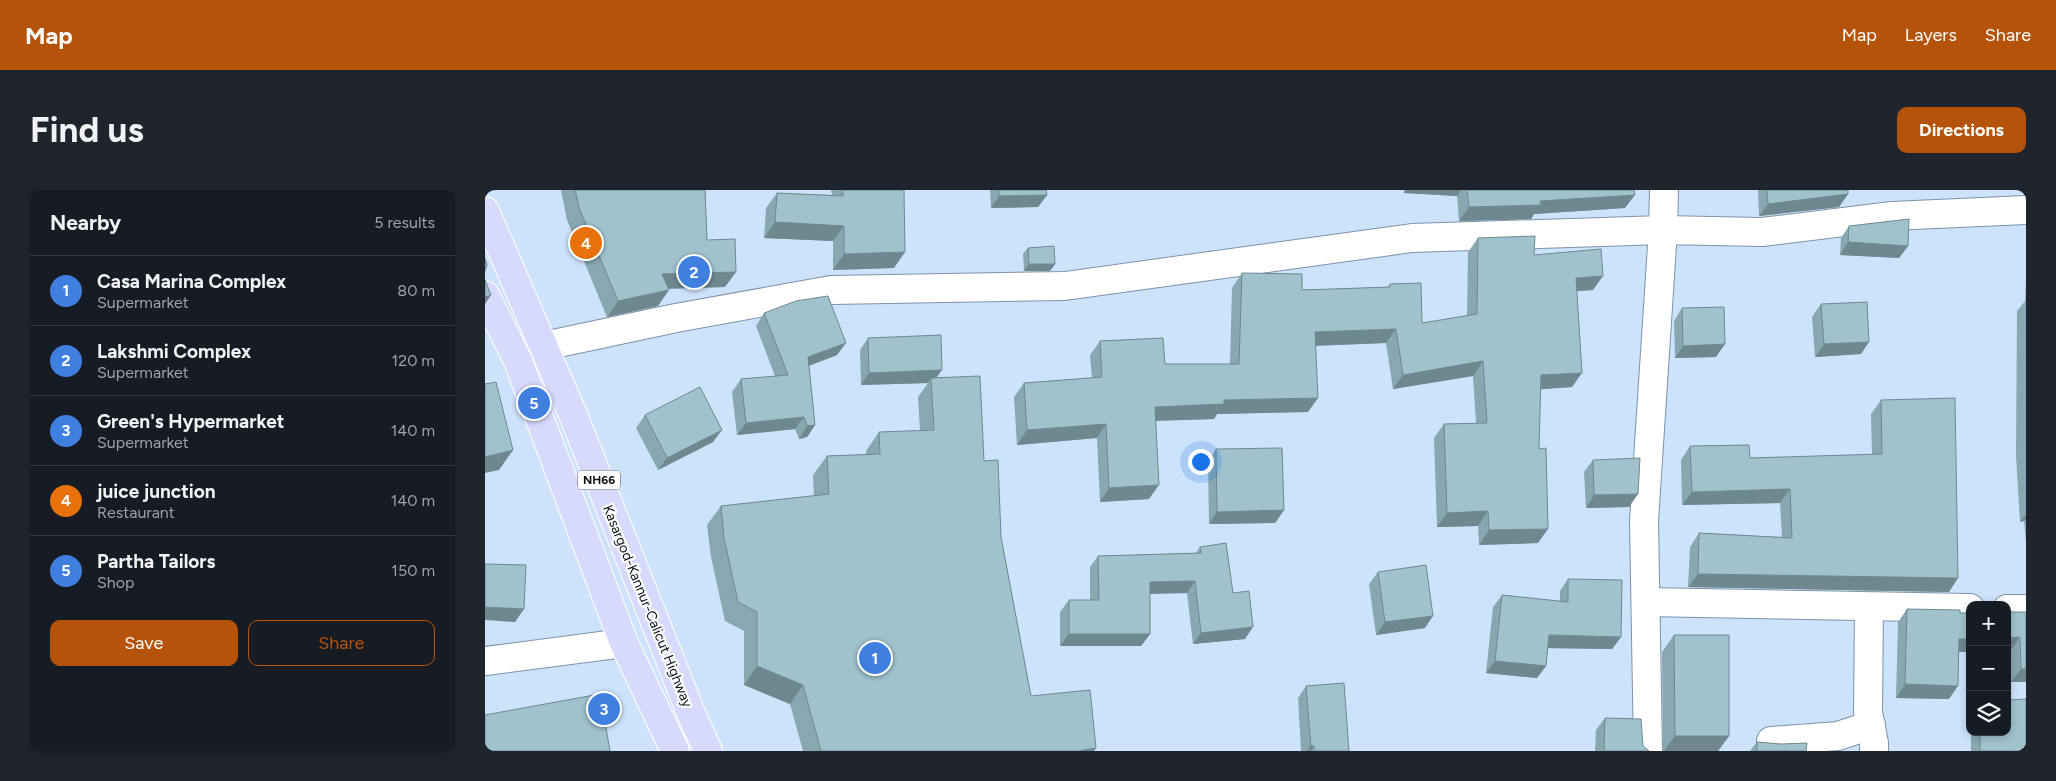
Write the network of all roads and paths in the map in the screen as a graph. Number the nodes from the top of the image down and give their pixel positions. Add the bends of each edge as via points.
1 (1664, 190) edge
2 (2026, 210) edge
3 (485, 211) edge
4 (1663, 230) junction
5 (485, 296) edge
6 (544, 346) junction
7 (1646, 602) junction
8 (1869, 607) junction
9 (1966, 608) edge
10 (2011, 609) edge
11 (2026, 609) edge
12 (625, 644) junction
13 (485, 661) edge
14 (1872, 738) edge
15 (1771, 741) edge
16 (675, 751) edge
17 (708, 751) edge
18 (1648, 751) edge

1 - 4 street
2 - 4 street via 1892,216 1762,232
3 - 6 highway, Kasargod-Kannur-Calicut Highway / NH66
4 - 6 street via 1412,238 1065,286 831,290
4 - 7 street via 1644,521
5 - 12 highway, NH66 via 518,362
6 - 17 highway, Kasargod-Kannur-Calicut Highway / NH66
7 - 8 street
7 - 18 street
8 - 9 street
8 - 14 street via 1868,712
10 - 11 street
12 - 13 street
12 - 16 highway, NH66
14 - 15 street via 1838,736

